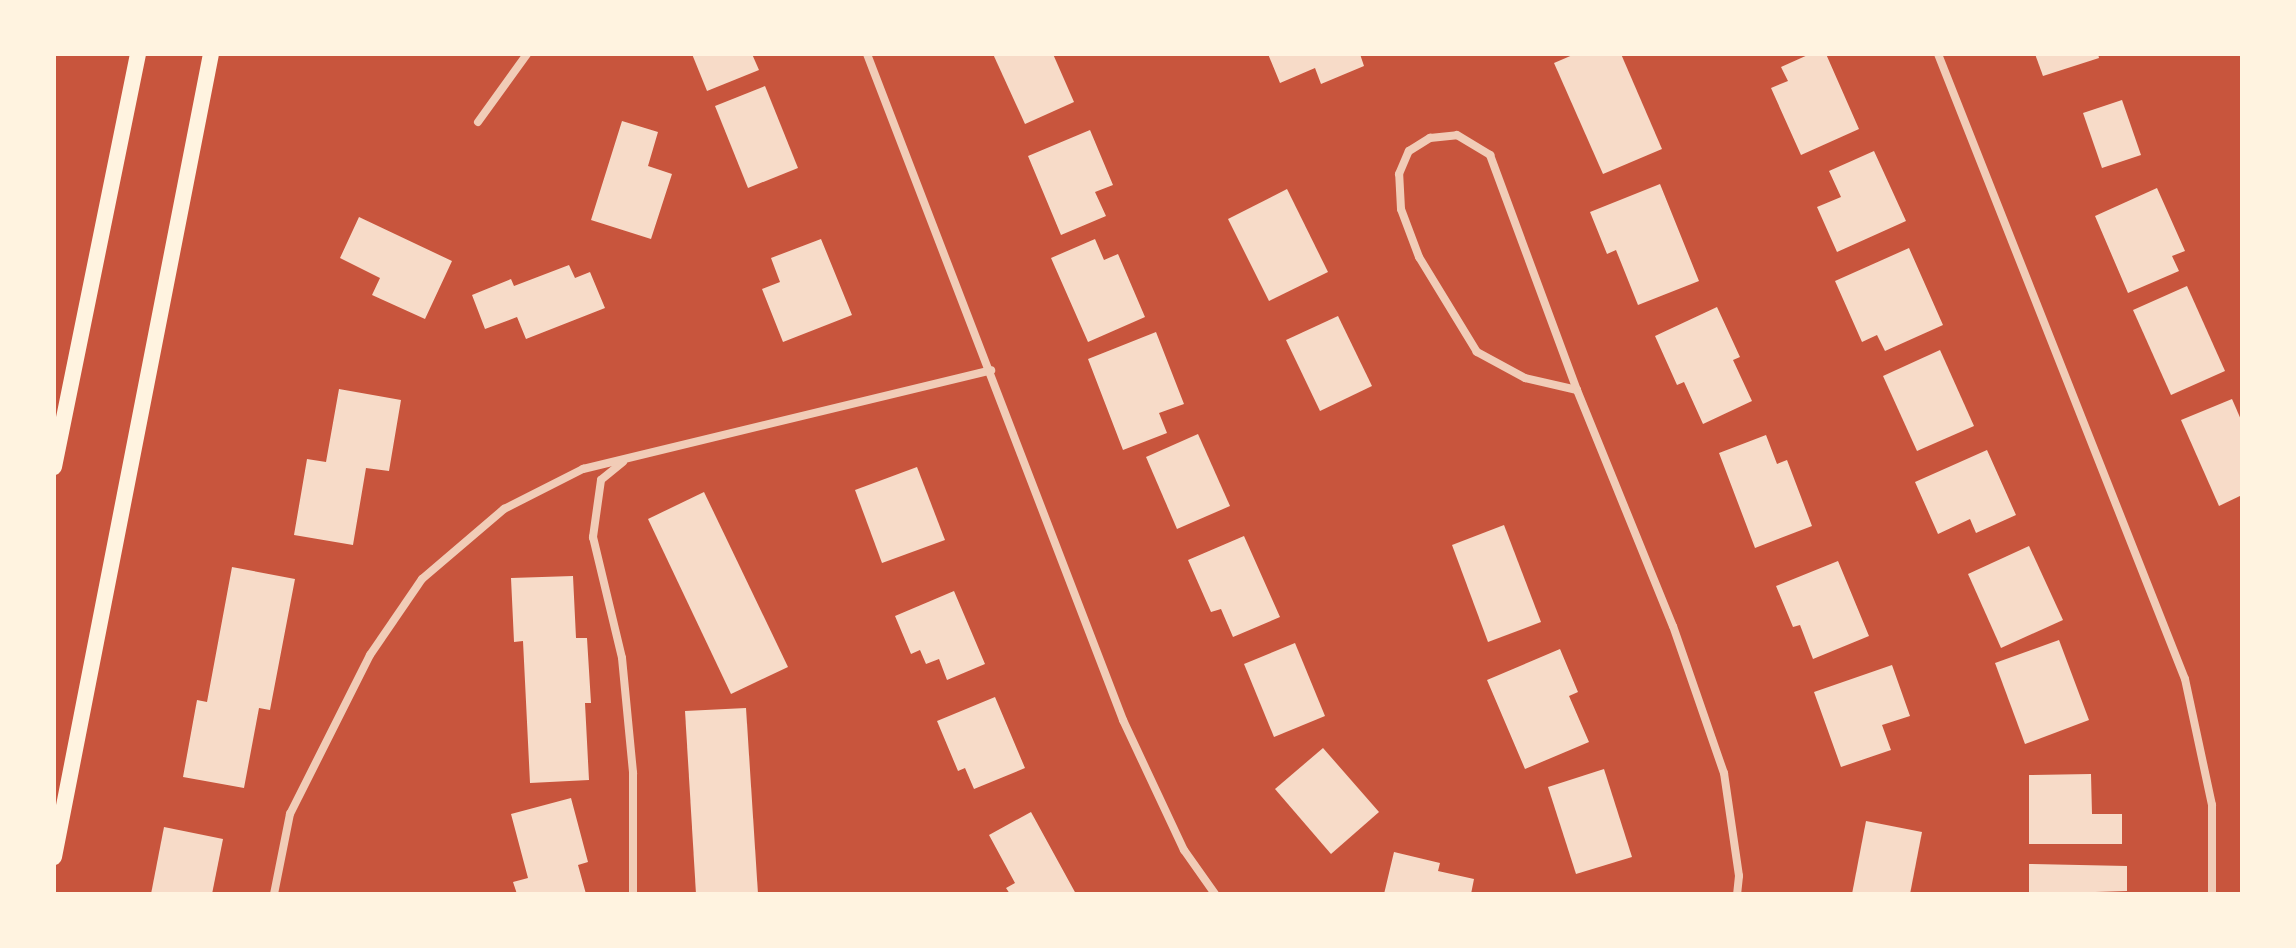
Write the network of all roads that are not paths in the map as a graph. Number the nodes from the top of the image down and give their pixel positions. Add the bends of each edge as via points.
1 (138, 54) edge
2 (211, 54) edge
3 (527, 54) edge
4 (867, 54) edge
5 (1938, 54) edge
6 (478, 122) dead end
7 (991, 370) junction
8 (1577, 390) junction
9 (626, 459) junction
10 (54, 467) edge
11 (54, 857) edge
12 (274, 894) edge
13 (633, 894) edge
14 (1215, 894) edge
15 (1737, 894) edge
16 (2212, 894) edge

1 - 10 main road
2 - 11 main road
3 - 6 street
4 - 7 street
5 - 16 street via 2185,679 2212,805
7 - 9 street
7 - 14 street via 1123,720 1184,850
8 - 8 street via 1490,155 1457,135 1430,138 1409,151 1399,174 1401,209 1419,257 1477,352 1525,378
8 - 15 street via 1673,626 1724,773
9 - 12 street via 583,469 504,509 422,579 370,655 290,814
9 - 13 street via 601,480 593,537 622,658 633,773

